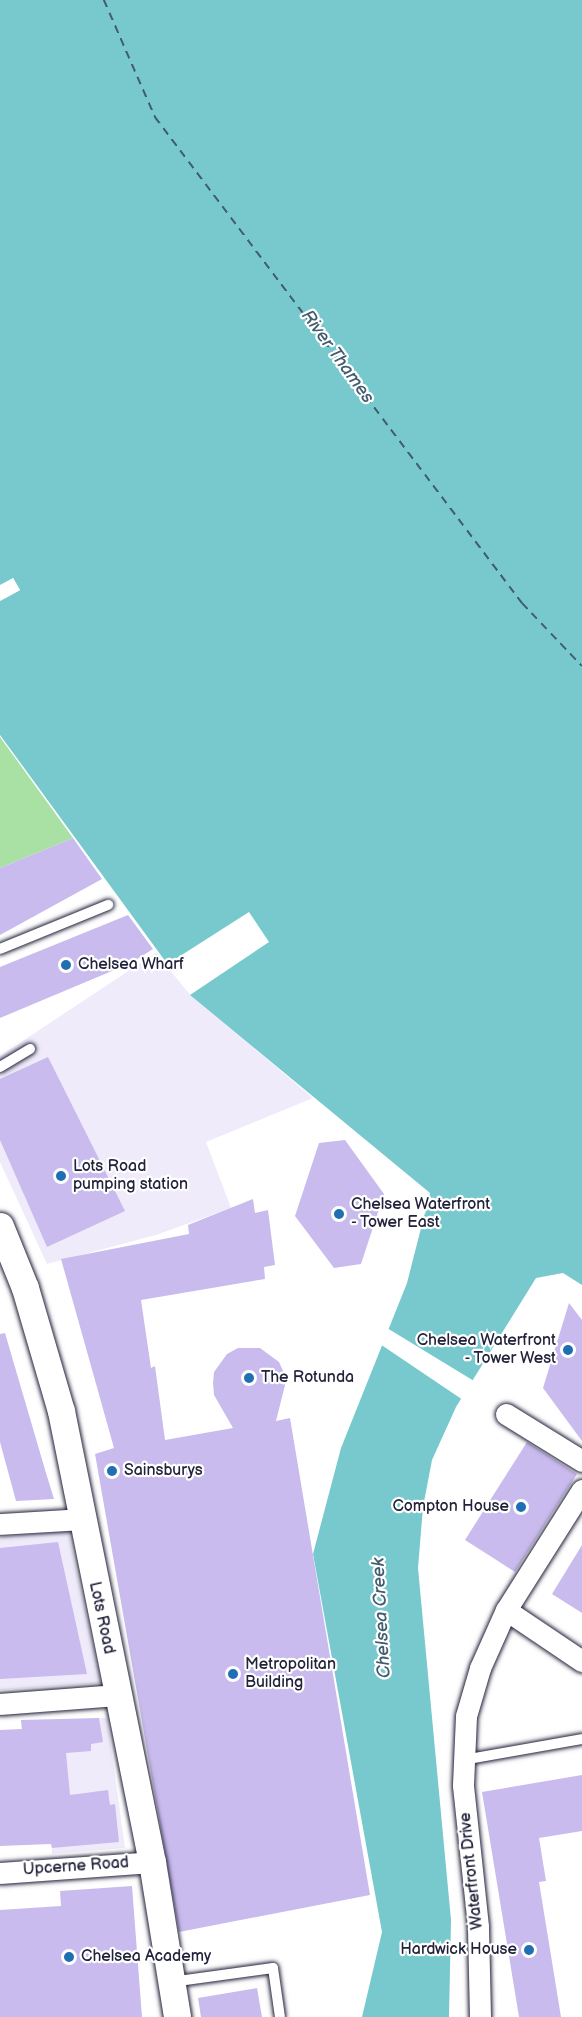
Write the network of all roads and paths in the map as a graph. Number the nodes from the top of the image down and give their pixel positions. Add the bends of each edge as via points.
1 (108, 905) dead end
2 (0, 949) edge
3 (30, 1049) dead end
4 (0, 1067) edge
5 (0, 1226) edge
6 (506, 1414) dead end
7 (582, 1461) edge
8 (582, 1490) edge
9 (81, 1519) junction
10 (0, 1524) edge
11 (506, 1610) junction
12 (582, 1661) edge
13 (117, 1695) junction
14 (0, 1704) edge
15 (582, 1739) edge
16 (463, 1760) junction
17 (152, 1862) junction
18 (0, 1873) edge
19 (171, 1982) junction
20 (177, 2017) edge
21 (280, 2017) edge
22 (480, 2017) edge

1 - 2 lane
3 - 4 lane
5 - 9 street, Lots Road via 26,1288 61,1411
6 - 7 street
8 - 11 street, Waterfront Drive
9 - 10 street
9 - 13 street, Lots Road
11 - 12 street
11 - 16 street, Waterfront Drive via 493,1632 466,1716
13 - 14 street
13 - 17 street, Lots Road
15 - 16 lane
16 - 22 street, Waterfront Drive via 478,1926
17 - 18 street, Upcerne Road
17 - 19 street, Lots Road
19 - 20 street, Lots Road
19 - 21 lane via 273,1968

